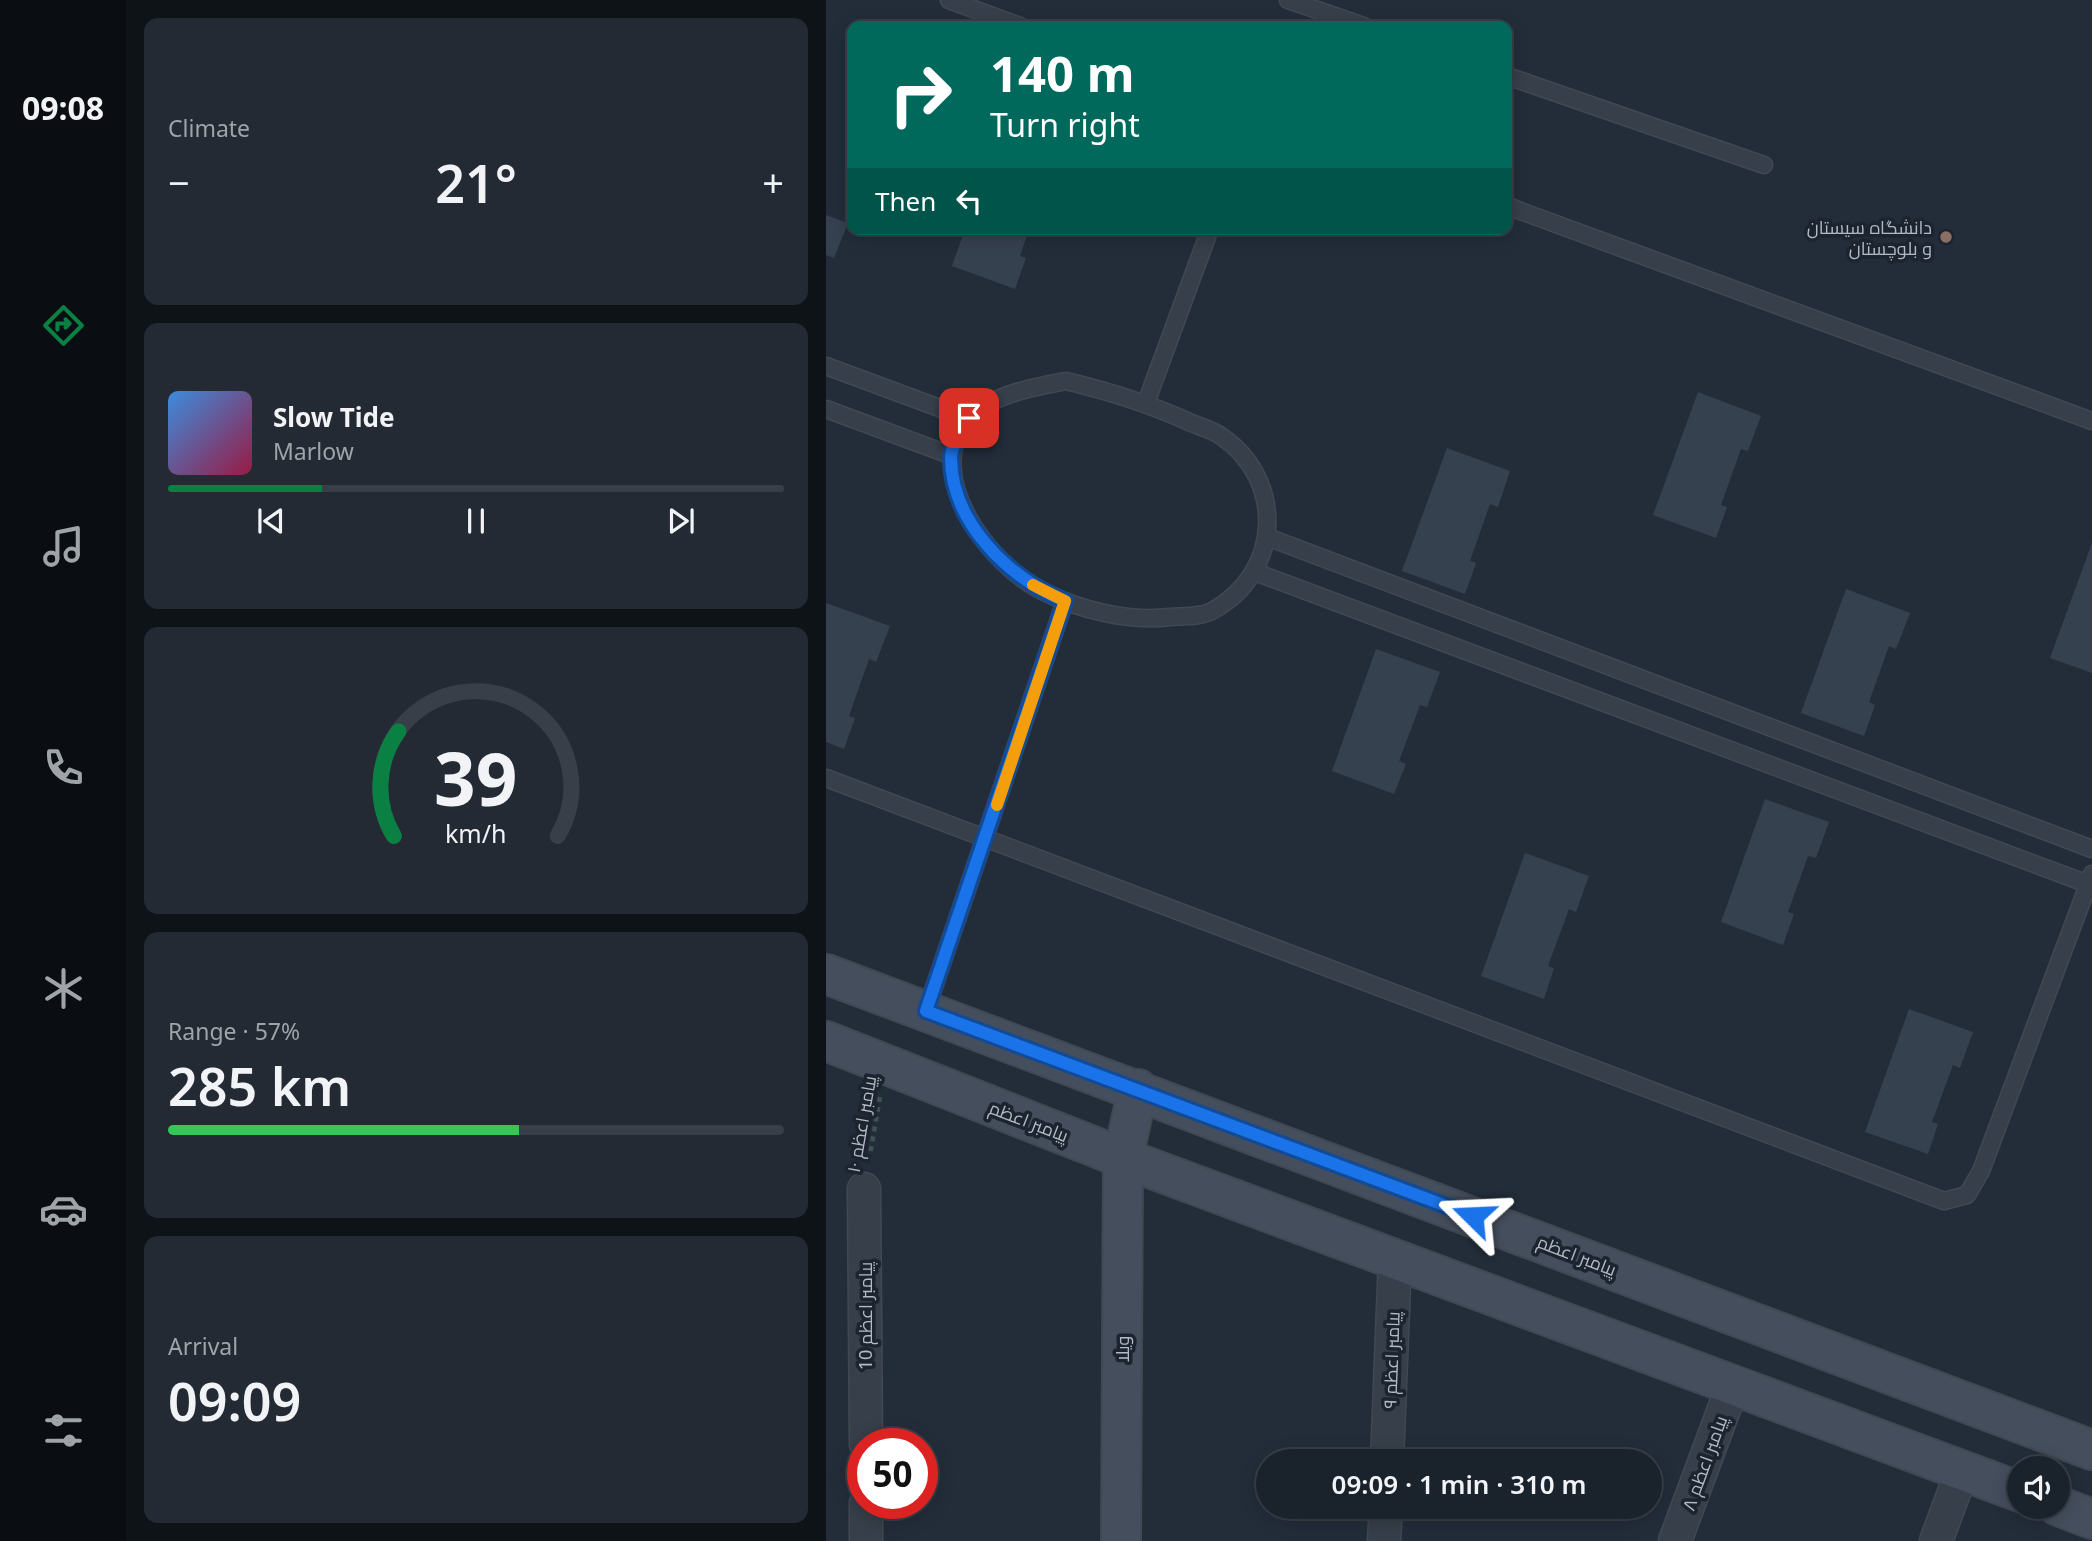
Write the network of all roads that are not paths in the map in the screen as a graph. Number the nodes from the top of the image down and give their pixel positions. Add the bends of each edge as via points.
1 (949, 0) edge
2 (1288, 0) edge
3 (1006, 21) edge
4 (1349, 21) edge
5 (1512, 78) edge
6 (1764, 165) dead end
7 (1512, 208) edge
8 (1208, 235) edge
9 (826, 366) edge
10 (1146, 403) junction
11 (826, 409) edge
12 (969, 418) junction
13 (2092, 421) edge
14 (950, 455) junction
15 (1267, 537) junction
16 (1255, 572) junction
17 (1065, 601) junction
18 (826, 779) edge
19 (986, 838) junction
20 (2092, 849) edge
21 (2090, 879) edge
22 (826, 974) edge
23 (926, 1011) junction
24 (826, 1041) edge
25 (1138, 1089) junction
26 (1123, 1158) junction
27 (864, 1189) road end
28 (1395, 1259) junction
29 (1733, 1385) junction
30 (866, 1428) edge
31 (1387, 1449) edge
32 (2092, 1450) edge
33 (1962, 1471) junction
34 (2007, 1487) edge
35 (2070, 1511) edge
36 (866, 1519) edge
37 (1385, 1519) edge
38 (2092, 1519) edge
39 (866, 1541) edge
40 (1121, 1541) edge
41 (1384, 1541) edge
42 (1675, 1541) edge
43 (1936, 1541) edge

1 - 3 lane
2 - 4 lane
5 - 6 lane
7 - 13 lane
8 - 10 lane
9 - 12 lane
10 - 12 lane via 1066,381 1011,392
10 - 15 lane via 1221,436 1254,471 1267,505
11 - 14 lane
12 - 14 lane
14 - 17 lane via 958,498 995,557 1040,591
15 - 16 lane
15 - 20 lane
16 - 17 lane via 1236,594 1210,612 1159,619 1093,611
16 - 21 lane
17 - 19 lane
18 - 19 lane
19 - 21 lane via 1944,1201 1967,1195 1981,1171
19 - 23 lane
22 - 23 main road, پیامبر اعظم
23 - 25 main road, پیامبر اعظم
24 - 26 main road, پیامبر اعظم
25 - 26 main road, ویلا
25 - 32 main road, پیامبر اعظم
26 - 28 main road, پیامبر اعظم
26 - 40 main road, ویلا
27 - 30 street, پیامبر اعظم 10
28 - 29 main road, پیامبر اعظم
28 - 31 street, پیامبر اعظم ۹
29 - 33 main road, پیامبر اعظم
29 - 42 street, پیامبر اعظم ۸
33 - 34 main road, پیامبر اعظم
33 - 43 street
35 - 38 main road
36 - 39 street
37 - 41 street

